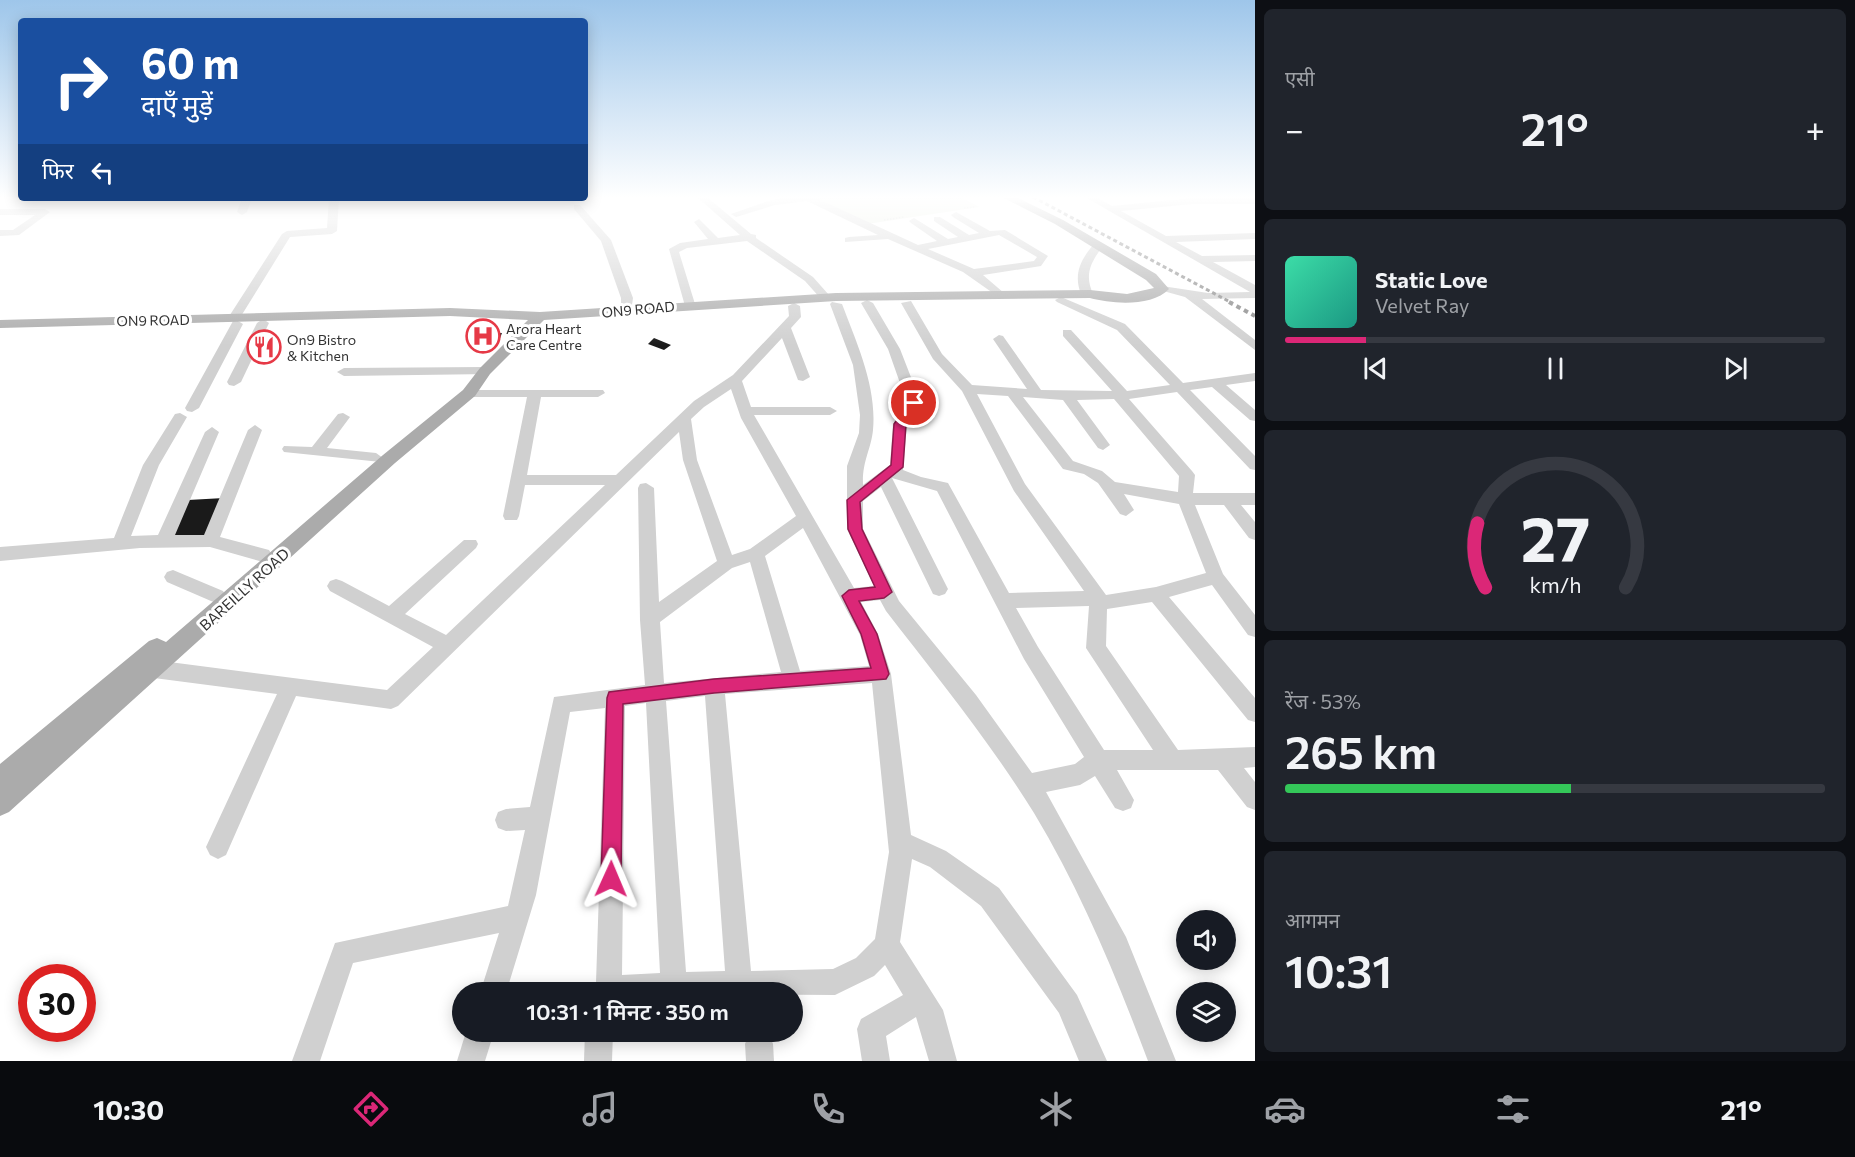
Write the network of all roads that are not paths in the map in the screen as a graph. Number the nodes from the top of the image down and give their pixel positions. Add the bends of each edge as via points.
1 (1098, 246) edge
2 (280, 247) edge
3 (608, 247) edge
4 (681, 247) edge
5 (762, 247) edge
6 (779, 247) edge
7 (913, 247) edge
8 (923, 247) edge
9 (1026, 247) edge
10 (1099, 247) edge
11 (1177, 247) edge
12 (916, 248) junction
13 (1255, 258) edge
14 (1200, 259) junction
15 (972, 273) junction
16 (1162, 289) junction
17 (1255, 290) edge
18 (1000, 295) junction
19 (1255, 295) edge
20 (1094, 296) junction
21 (1189, 296) junction
22 (1238, 297) junction
23 (832, 299) junction
24 (1061, 300) junction
25 (867, 303) junction
26 (907, 303) junction
27 (689, 304) junction
28 (794, 306) junction
29 (1255, 306) edge
30 (627, 310) junction
31 (502, 315) junction
32 (540, 316) junction
33 (235, 321) junction
34 (263, 323) junction
35 (0, 324) edge
36 (785, 328) junction
37 (0, 332) edge
38 (1067, 333) dead end
39 (999, 339) dead end
40 (1255, 346) edge
41 (344, 372) dead end
42 (484, 372) junction
43 (803, 376) dead end
44 (1255, 377) edge
45 (735, 380) junction
46 (234, 382) dead end
47 (1214, 382) junction
48 (1180, 388) junction
49 (968, 389) junction
50 (1012, 392) junction
51 (469, 393) junction
52 (535, 393) junction
53 (598, 393) dead end
54 (1037, 394) junction
55 (1120, 395) junction
56 (1067, 396) junction
57 (745, 411) junction
58 (830, 411) dead end
59 (343, 417) dead end
60 (1255, 417) edge
61 (684, 419) junction
62 (255, 430) dead end
63 (213, 432) dead end
64 (1103, 446) dead end
65 (289, 449) dead end
66 (316, 452) junction
67 (376, 458) junction
68 (1255, 465) edge
69 (888, 474) junction
70 (518, 480) junction
71 (620, 480) junction
72 (1112, 487) junction
73 (646, 488) dead end
74 (1185, 499) junction
75 (1228, 499) junction
76 (1255, 499) edge
77 (854, 500) junction
78 (1126, 510) dead end
79 (511, 516) dead end
80 (806, 517) junction
81 (1255, 534) edge
82 (164, 541) junction
83 (210, 541) junction
84 (120, 543) junction
85 (470, 544) dead end
86 (0, 554) edge
87 (756, 554) junction
88 (264, 555) junction
89 (726, 563) junction
90 (173, 577) dead end
91 (1216, 577) junction
92 (336, 586) dead end
93 (939, 589) dead end
94 (884, 592) junction
95 (1156, 594) junction
96 (218, 596) junction
97 (849, 596) junction
98 (1003, 601) junction
99 (1099, 601) junction
100 (391, 615) junction
101 (649, 620) junction
102 (1255, 629) edge
103 (448, 646) junction
104 (154, 669) junction
105 (881, 674) junction
106 (793, 681) junction
107 (714, 686) junction
108 (290, 687) junction
109 (657, 693) junction
110 (615, 698) junction
111 (1255, 713) edge
112 (1255, 757) edge
113 (1172, 758) junction
114 (1098, 759) junction
115 (1223, 760) junction
116 (0, 781) edge
117 (1027, 785) junction
118 (1255, 799) edge
119 (1122, 800) dead end
120 (0, 803) edge
121 (539, 818) junction
122 (506, 820) dead end
123 (900, 842) junction
124 (218, 847) dead end
125 (517, 917) junction
126 (887, 945) junction
127 (496, 982) edge
128 (607, 982) edge
129 (674, 982) edge
130 (739, 982) edge
131 (803, 983) edge
132 (921, 999) junction
133 (478, 1042) edge
134 (599, 1042) edge
135 (306, 1061) edge
136 (471, 1061) edge
137 (598, 1061) edge
138 (876, 1061) edge
139 (943, 1061) edge
140 (1093, 1061) edge
141 (1162, 1061) edge

1 - 20 street via 1082,269 1082,284
2 - 33 street
3 - 30 street via 627,298
4 - 27 street via 673,251
5 - 23 street
6 - 23 street via 820,275
7 - 12 street
8 - 12 street
9 - 15 street via 1043,256 1037,264
10 - 16 main road via 1151,277
11 - 14 street
12 - 15 street
13 - 14 street
14 - 17 street
15 - 18 street
16 - 20 main road, ON9 ROAD via 1147,296
16 - 21 street, ON9 ROAD
18 - 20 main road, ON9 ROAD
18 - 23 main road, ON9 ROAD
19 - 22 street, ON9 ROAD
20 - 24 main road
21 - 22 street, ON9 ROAD
21 - 40 street
22 - 29 street
23 - 25 main road
23 - 27 main road, ON9 ROAD
23 - 28 main road
23 - 77 street via 859,365 867,416 855,466
24 - 26 main road
24 - 48 street via 1121,327
25 - 26 main road
25 - 69 street via 894,349 914,403 900,424 897,467
26 - 49 street via 937,356
27 - 30 main road, ON9 ROAD
28 - 30 main road
28 - 36 street via 795,317
30 - 32 main road, ON9 ROAD
31 - 32 main road, ON9 ROAD
31 - 33 main road, ON9 ROAD via 450,312
31 - 34 main road
32 - 42 main road, BAREILLY ROAD
33 - 34 main road
33 - 35 main road, ON9 ROAD
33 - 37 main road
33 - 84 street via 186,413 152,465
34 - 46 street
36 - 43 street
36 - 45 street
38 - 55 street
39 - 54 street
41 - 42 street
42 - 51 main road, BAREILLY ROAD
42 - 67 main road, BAREILLY ROAD via 455,390
44 - 47 street
45 - 57 street
45 - 61 street
47 - 48 street
47 - 60 street
48 - 55 street
48 - 68 street
49 - 50 street
49 - 99 street via 1019,487
50 - 54 street
50 - 72 street via 1068,465 1091,469
51 - 52 street
51 - 104 main road, BAREILLY ROAD via 389,459
52 - 53 street
52 - 70 street
54 - 56 street
55 - 56 street
55 - 74 street via 1186,476
56 - 64 street
57 - 58 street
57 - 80 street
59 - 66 street
61 - 71 street
61 - 89 street via 690,460
62 - 83 street
63 - 82 street
65 - 66 street
66 - 67 street
67 - 88 main road, BAREILLY ROAD
69 - 77 street
69 - 93 street
69 - 98 street via 943,487
70 - 71 street
70 - 79 street
71 - 103 street
72 - 74 street
72 - 78 street
73 - 101 street
74 - 75 street
74 - 91 street
75 - 76 street
75 - 81 street
77 - 94 street via 855,529
80 - 87 street
80 - 97 street
82 - 83 street
82 - 84 street
83 - 88 street
84 - 86 street
85 - 100 street
87 - 89 street
87 - 106 street
88 - 96 main road, BAREILLY ROAD
89 - 101 street
90 - 96 street
91 - 95 street
91 - 102 street
92 - 100 street
94 - 97 street
94 - 117 street
95 - 99 street
95 - 111 street
96 - 116 main road, BAREILLY ROAD
97 - 105 street via 869,634
98 - 99 street
98 - 114 street
99 - 113 street via 1096,648
100 - 103 street
101 - 109 street
103 - 108 street via 391,700
104 - 108 street
104 - 120 main road, BAREILLY ROAD
105 - 106 street
105 - 123 street
106 - 107 street
107 - 109 street
107 - 130 street
108 - 124 street
109 - 110 street
109 - 129 street
110 - 121 street via 561,704
110 - 128 street
112 - 115 street
113 - 114 street
113 - 115 street
114 - 117 street via 1080,774
114 - 119 street
115 - 118 street
117 - 141 street via 1117,946
121 - 122 street
121 - 125 street
123 - 126 street
123 - 140 street via 938,859 990,897 1068,1004
125 - 127 street
125 - 135 street via 344,952
126 - 131 street via 865,967 835,982
126 - 132 street
132 - 138 street via 871,1029
132 - 139 street via 933,1020
133 - 136 street
134 - 137 street

